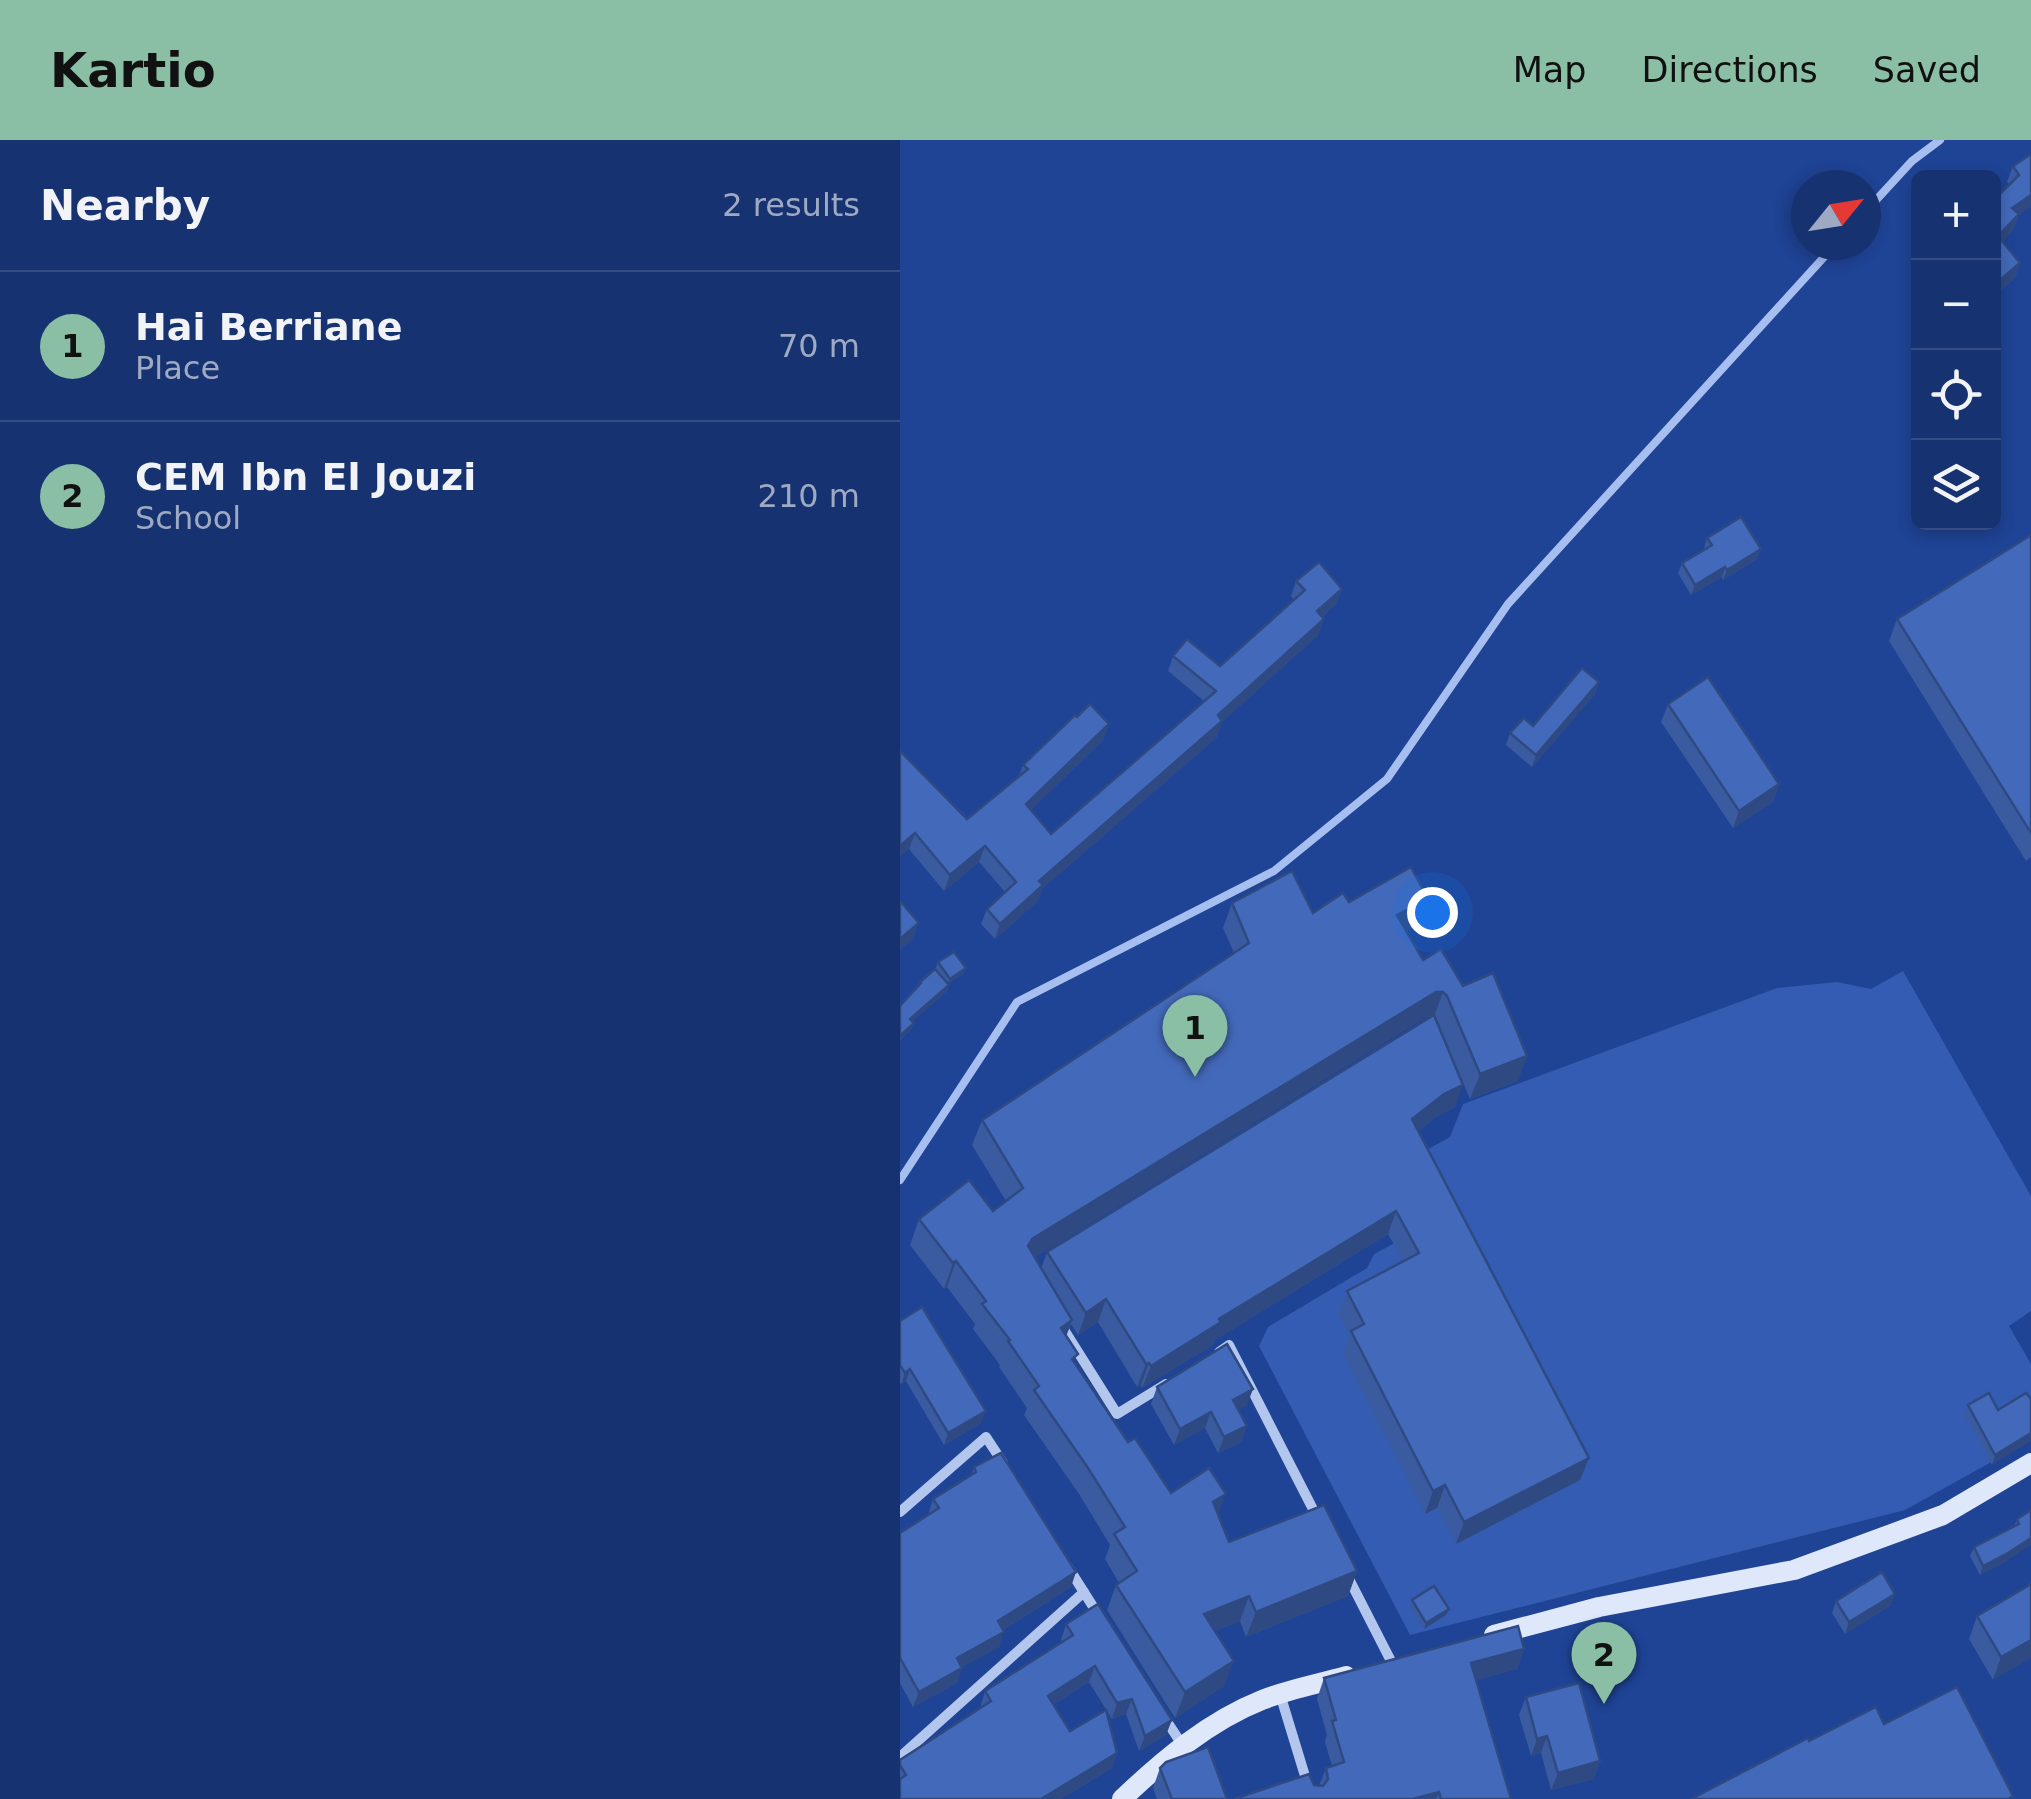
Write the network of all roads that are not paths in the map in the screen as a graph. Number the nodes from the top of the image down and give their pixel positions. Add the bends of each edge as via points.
1 (1057, 1320) edge
2 (1213, 1355) edge
3 (1181, 1375) edge
4 (2031, 1463) edge
5 (1006, 1468) edge
6 (900, 1512) edge
7 (1320, 1522) edge
8 (1338, 1557) edge
9 (1064, 1561) edge
10 (1084, 1592) junction
11 (1104, 1623) edge
12 (1468, 1642) edge
13 (1401, 1660) joint
14 (1280, 1694) junction
15 (1154, 1700) edge
16 (1183, 1747) junction
17 (900, 1757) edge
18 (1122, 1799) edge
19 (1312, 1799) edge

1 - 3 street via 1117,1414
2 - 7 street via 1229,1345
4 - 12 main road via 1942,1515 1794,1570 1600,1606
5 - 6 street via 986,1437
8 - 13 street
9 - 10 street
10 - 11 street
10 - 17 street
13 - 14 main road
14 - 16 main road via 1207,1728
14 - 19 street
15 - 16 street
16 - 18 main road

